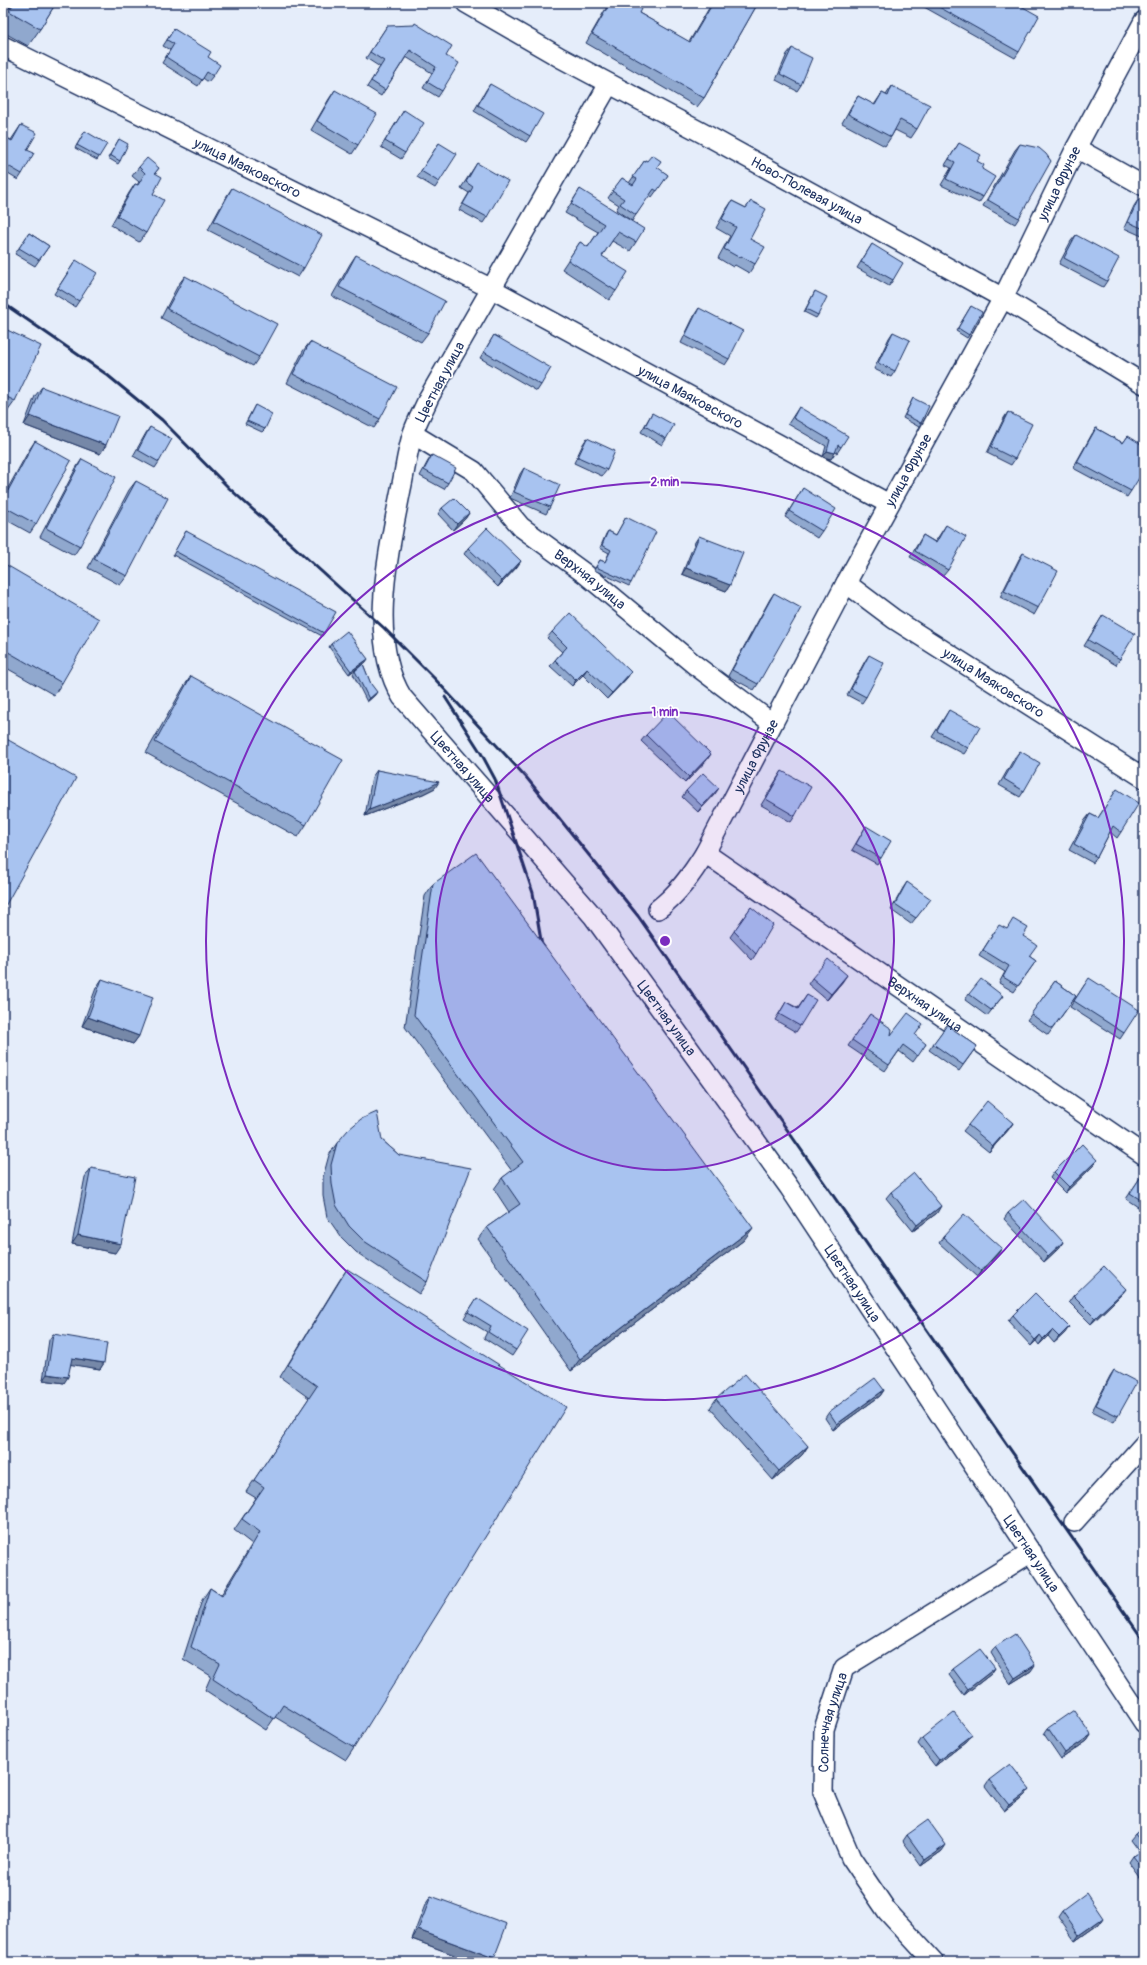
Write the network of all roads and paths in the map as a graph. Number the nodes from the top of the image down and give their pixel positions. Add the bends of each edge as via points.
1 (466, 3) edge
2 (1144, 21) edge
3 (3, 46) edge
4 (609, 84) junction
5 (1076, 148) junction
6 (1144, 186) edge
7 (492, 289) junction
8 (1003, 298) junction
9 (1144, 384) edge
10 (413, 434) junction
11 (889, 504) junction
12 (846, 583) junction
13 (772, 723) junction
14 (1144, 778) edge
15 (705, 853) junction
16 (658, 910) dead end
17 (1144, 1156) edge
18 (1144, 1444) edge
19 (1074, 1522) dead end
20 (1032, 1552) junction
21 (1144, 1723) edge
22 (934, 1962) edge

1 - 4 street, Ново-Полевая улица
2 - 5 street, улица Фрунзе
3 - 7 street, улица Маяковского
4 - 7 street
4 - 8 street, Ново-Полевая улица
5 - 6 street
5 - 8 street, улица Фрунзе
7 - 10 street, Цветная улица via 429,397
7 - 11 street, улица Маяковского
8 - 9 street, Ново-Полевая улица
8 - 11 street, улица Фрунзе
10 - 13 street, Верхняя улица via 474,471 521,527 584,573 695,665
10 - 20 street, Цветная улица via 389,548 386,582 384,628 388,662 394,684 402,697 593,916 789,1187
11 - 12 street, улица Фрунзе
12 - 13 street, улица Фрунзе
12 - 14 street, улица Маяковского via 894,619
13 - 15 street, улица Фрунзе
15 - 16 street, улица Фрунзе via 691,876
15 - 17 street, Верхняя улица
18 - 19 street
20 - 21 street, Цветная улица
20 - 22 street, Солнечная улица via 844,1668 824,1729 823,1792 851,1858 887,1911

